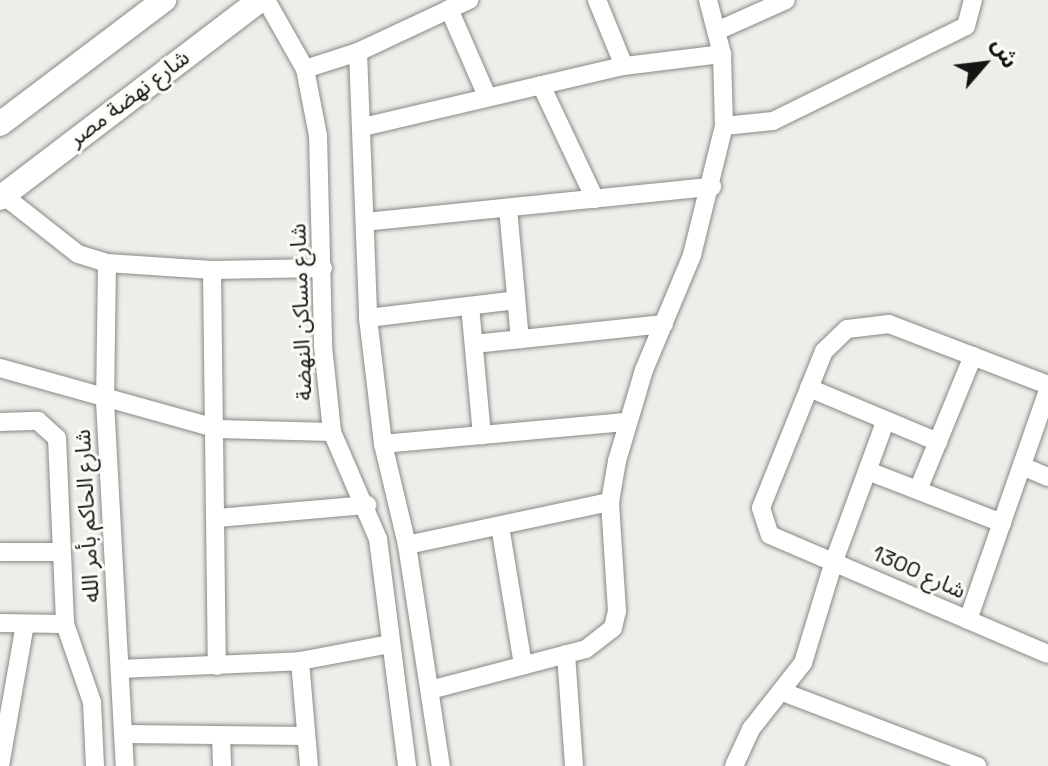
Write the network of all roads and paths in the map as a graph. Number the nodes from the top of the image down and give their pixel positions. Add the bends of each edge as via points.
1 (164, 0) edge
2 (263, 0) edge
3 (469, 0) edge
4 (597, 0) edge
5 (708, 0) edge
6 (786, 0) edge
7 (973, 0) edge
8 (449, 9) junction
9 (719, 30) junction
10 (358, 52) junction
11 (722, 54) junction
12 (624, 66) junction
13 (305, 69) junction
14 (541, 85) junction
15 (487, 96) junction
16 (0, 124) edge
17 (724, 126) junction
18 (363, 127) junction
19 (712, 187) junction
20 (1, 196) edge
21 (595, 199) junction
22 (508, 208) junction
23 (365, 222) junction
24 (107, 263) junction
25 (323, 268) junction
26 (212, 270) junction
27 (516, 300) junction
28 (470, 306) junction
29 (368, 318) junction
30 (664, 324) junction
31 (520, 339) junction
32 (474, 344) junction
33 (973, 356) junction
34 (0, 368) edge
35 (809, 388) junction
36 (1048, 388) edge
37 (105, 401) junction
38 (886, 420) junction
39 (0, 422) edge
40 (627, 422) junction
41 (218, 429) junction
42 (332, 432) junction
43 (482, 435) junction
44 (938, 442) junction
45 (383, 444) junction
46 (1022, 466) junction
47 (868, 471) junction
48 (1048, 477) edge
49 (918, 490) junction
50 (610, 502) junction
51 (367, 505) junction
52 (218, 518) junction
53 (1002, 523) junction
54 (500, 526) junction
55 (407, 545) junction
56 (0, 552) edge
57 (59, 552) junction
58 (834, 561) junction
59 (968, 620) junction
60 (0, 623) edge
61 (25, 624) junction
62 (65, 624) junction
63 (390, 644) junction
64 (1046, 647) edge
65 (566, 654) junction
66 (300, 661) junction
67 (523, 665) junction
68 (217, 666) junction
69 (120, 669) junction
70 (430, 690) junction
71 (783, 692) junction
72 (6, 704) edge
73 (124, 734) junction
74 (221, 736) junction
75 (306, 736) junction
76 (0, 766) edge
77 (95, 766) edge
78 (125, 766) edge
79 (222, 766) edge
80 (309, 766) edge
81 (407, 766) edge
82 (441, 766) edge
83 (574, 766) edge
84 (734, 766) edge
85 (977, 766) edge

1 - 16 street
2 - 13 street, شارع مساكن النهضة
2 - 20 street, شارع نهضة مصر
3 - 8 street
4 - 12 street
5 - 9 street
6 - 9 street
7 - 17 street via 966,26 773,121
8 - 10 street
8 - 15 street
9 - 11 street
10 - 13 street
10 - 18 street
11 - 12 street
11 - 17 street
12 - 14 street
13 - 25 street, شارع مساكن النهضة via 318,135
14 - 15 street
14 - 21 street
15 - 18 street
17 - 19 street
18 - 23 street
19 - 21 street
19 - 30 street
20 - 24 street via 78,254
21 - 22 street
22 - 23 street
22 - 27 street
23 - 29 street
24 - 26 street
24 - 37 street, شارع الحاكم بأمر الله
25 - 26 street
25 - 42 street, شارع مساكن النهضة via 323,346
26 - 41 street
27 - 28 street
27 - 31 street
28 - 29 street
28 - 32 street
29 - 45 street
30 - 31 street
30 - 40 street
31 - 32 street
32 - 43 street
33 - 35 street via 889,324 859,326 836,336
33 - 36 street
33 - 44 street
34 - 37 street
35 - 38 street
35 - 58 street, شارع 1300 via 763,499 762,518 770,535
36 - 46 street
37 - 41 street
37 - 69 street, شارع الحاكم بأمر الله
38 - 44 street
38 - 47 street
39 - 57 street via 38,421 57,438
40 - 43 street
40 - 50 street
41 - 42 street
41 - 52 street
42 - 51 street, شارع مساكن النهضة
43 - 45 street
44 - 49 street
45 - 55 street
46 - 48 street
46 - 53 street
47 - 49 street
47 - 58 street
49 - 53 street
50 - 54 street
50 - 65 street via 617,611 613,628 597,645
51 - 52 street
51 - 63 street, شارع مساكن النهضة via 378,539
52 - 68 street
53 - 59 street
54 - 55 street
54 - 67 street
55 - 70 street
56 - 57 street
57 - 62 street
58 - 59 street, شارع 1300
58 - 71 street via 803,663
59 - 64 street, شارع 1300
60 - 61 street
61 - 62 street
61 - 72 street
62 - 77 street via 92,702
63 - 66 street
63 - 81 street, شارع مساكن النهضة
65 - 67 street
65 - 83 street
66 - 68 street
66 - 75 street
67 - 70 street
68 - 69 street
69 - 73 street, شارع الحاكم بأمر الله
70 - 82 street
71 - 84 street via 751,729
71 - 85 street
72 - 76 street
73 - 74 street
73 - 78 street, شارع الحاكم بأمر الله
74 - 75 street
74 - 79 street
75 - 80 street

